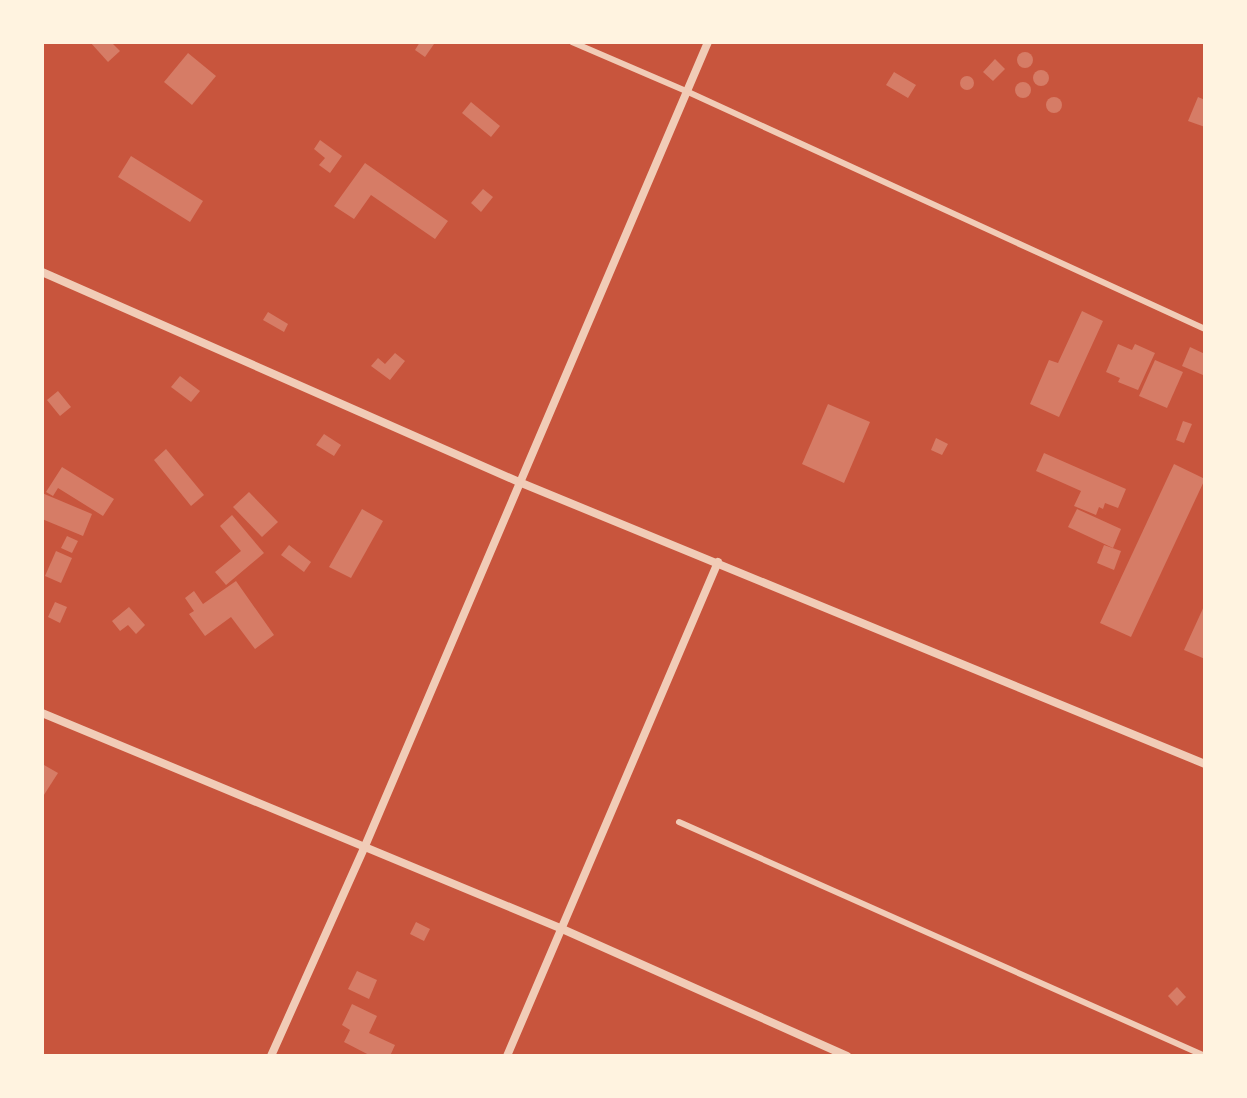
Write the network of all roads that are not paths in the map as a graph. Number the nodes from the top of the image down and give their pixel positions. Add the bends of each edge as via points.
1 (572, 42) edge
2 (708, 42) edge
3 (686, 91) junction
4 (42, 272) edge
5 (1205, 329) edge
6 (519, 482) junction
7 (718, 562) junction
8 (42, 713) edge
9 (1205, 764) edge
10 (679, 822) dead end
11 (365, 846) junction
12 (560, 928) junction
13 (271, 1056) edge
14 (507, 1056) edge
15 (847, 1056) edge
16 (1205, 1056) edge

1 - 3 lane
2 - 3 street
3 - 5 lane
3 - 6 street
4 - 6 street
6 - 7 street
6 - 11 street
7 - 9 street
7 - 12 street
8 - 11 street
10 - 16 lane
11 - 12 street
11 - 13 street
12 - 14 street
12 - 15 street

